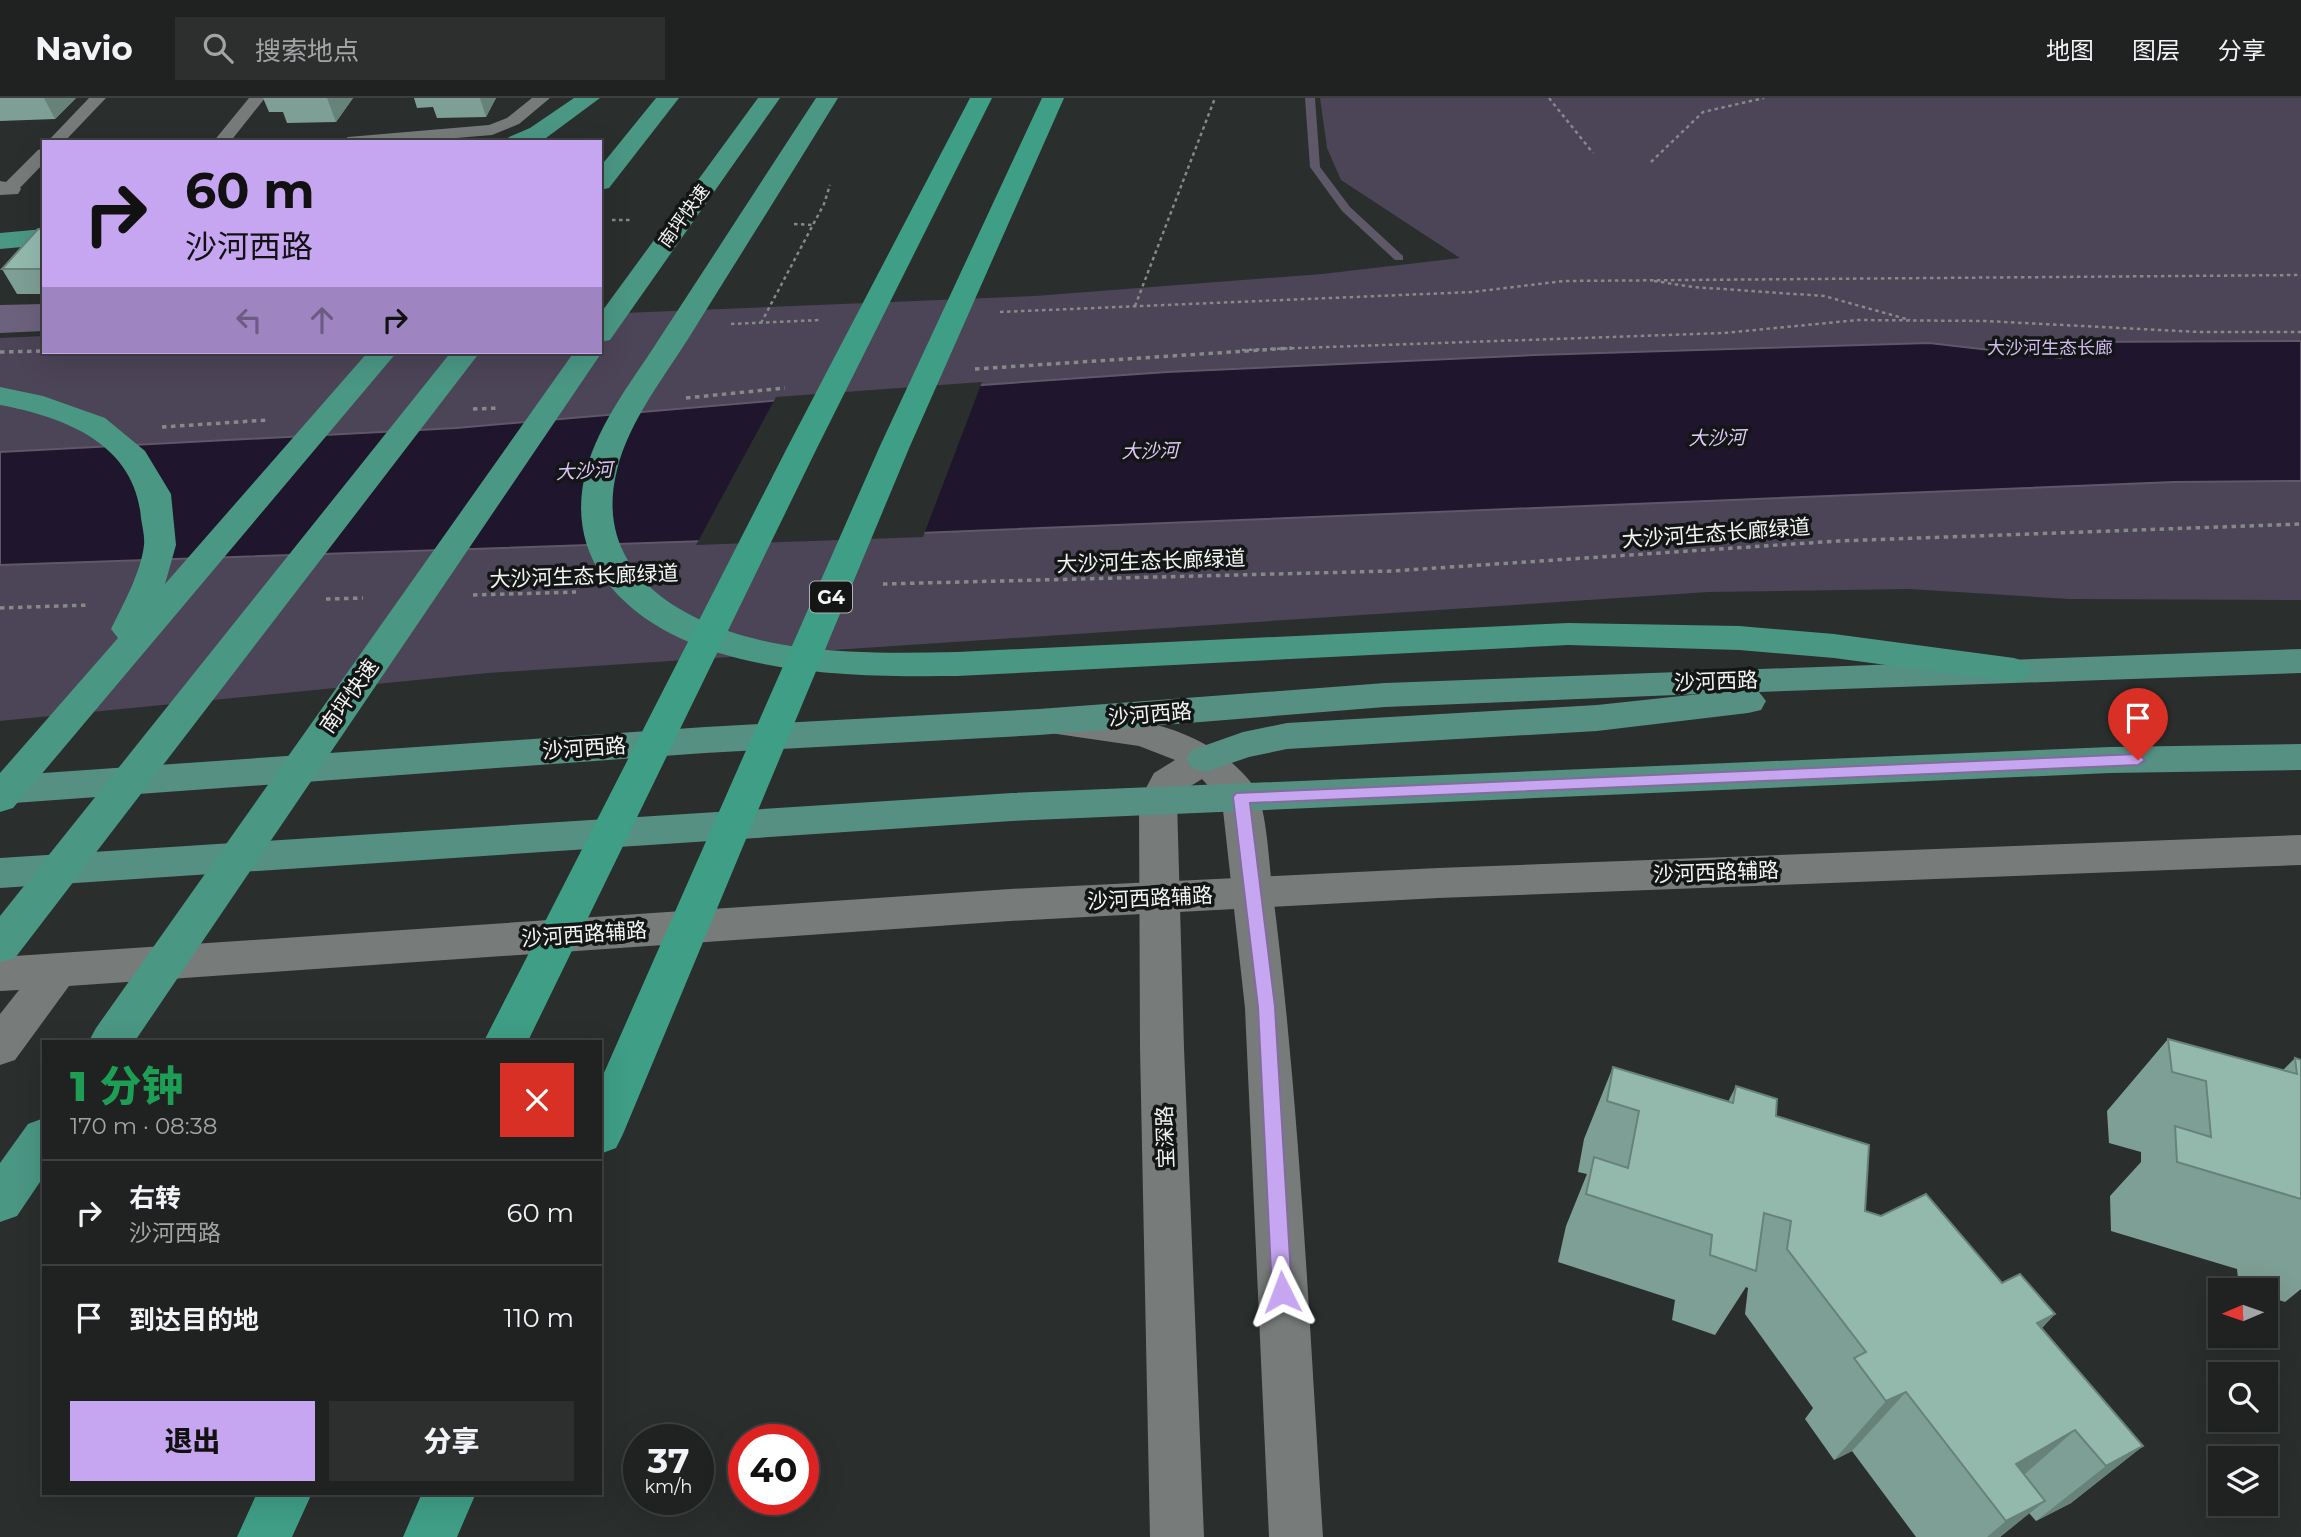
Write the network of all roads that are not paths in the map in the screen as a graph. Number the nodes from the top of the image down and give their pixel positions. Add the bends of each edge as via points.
1 (97, 98) edge
2 (257, 98) edge
3 (542, 98) edge
4 (589, 98) edge
5 (605, 98) edge
6 (668, 98) edge
7 (769, 98) edge
8 (827, 98) edge
9 (976, 107) edge
10 (1048, 107) edge
11 (57, 140) edge
12 (223, 140) edge
13 (372, 140) edge
14 (521, 140) edge
15 (569, 140) edge
16 (42, 155) edge
17 (602, 180) edge
18 (4, 189) edge
19 (42, 237) edge
20 (0, 241) edge
21 (602, 331) edge
22 (381, 354) edge
23 (464, 354) edge
24 (587, 354) edge
25 (0, 396) edge
26 (2301, 661) edge
27 (2014, 670) junction
28 (105, 675) junction
29 (1852, 676) junction
30 (1039, 722) junction
31 (2301, 757) edge
32 (1205, 759) junction
33 (0, 790) edge
34 (1241, 797) junction
35 (0, 798) edge
36 (1158, 801) junction
37 (2301, 850) edge
38 (0, 873) edge
39 (1255, 892) junction
40 (1158, 898) junction
41 (0, 947) edge
42 (57, 971) junction
43 (0, 974) edge
44 (112, 1040) edge
45 (506, 1040) edge
46 (0, 1047) edge
47 (602, 1129) edge
48 (42, 1141) edge
49 (0, 1201) edge
50 (284, 1495) edge
51 (448, 1495) edge
52 (264, 1537) edge
53 (430, 1537) edge
54 (1177, 1537) edge
55 (1296, 1537) edge

1 - 11 lane
2 - 12 lane
3 - 13 lane via 513,121 492,130
4 - 14 highway
5 - 15 highway
6 - 17 highway
7 - 21 highway, 南坪快速
8 - 27 highway via 630,408 599,478 599,540 613,568 633,592 698,633 769,654 859,665 1568,634 1659,634 1834,646
9 - 45 highway
10 - 47 highway, G4 via 895,446
16 - 18 lane
19 - 20 highway
22 - 28 highway
23 - 41 highway
24 - 44 highway, 南坪快速
25 - 28 highway via 33,402 93,424 134,457 155,494 160,545 145,595
26 - 27 main road, 沙河西路
27 - 29 main road, 沙河西路
28 - 35 highway
29 - 30 main road, 沙河西路 via 1385,695
29 - 32 main road via 1733,705 1597,718 1287,736
30 - 32 main road via 1143,734
30 - 33 main road, 沙河西路 via 705,740
31 - 34 main road via 2096,761
32 - 34 main road
32 - 36 main road via 1167,783
34 - 36 main road
34 - 39 main road
36 - 38 main road
36 - 40 main road, 宝深路
37 - 39 main road, 沙河西路辅路
39 - 40 main road, 沙河西路辅路
39 - 55 main road via 1266,1007
40 - 42 main road, 沙河西路辅路
40 - 54 main road, 宝深路
42 - 43 main road, 沙河西路辅路
42 - 46 main road
48 - 49 highway
50 - 52 highway
51 - 53 highway

